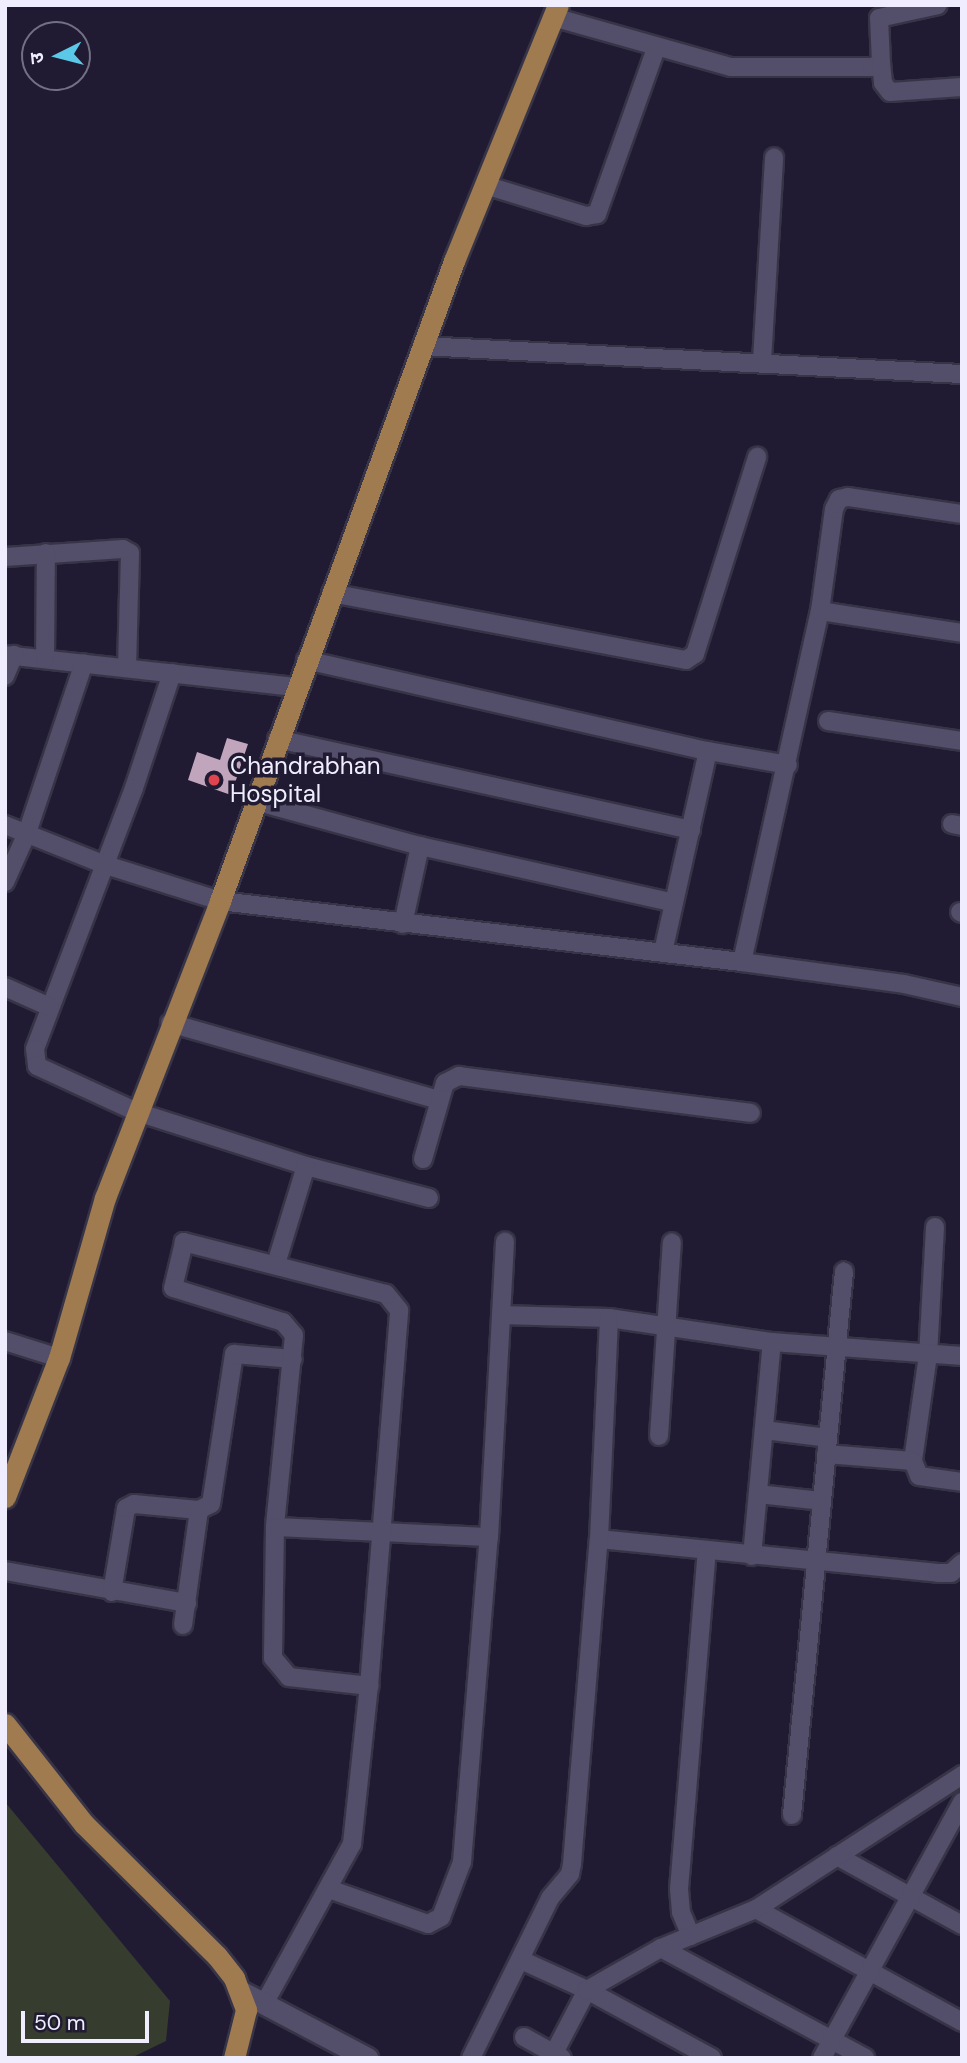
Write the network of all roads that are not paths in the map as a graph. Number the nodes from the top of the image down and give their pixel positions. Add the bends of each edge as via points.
1 (938, 5) edge
2 (555, 11) edge
3 (656, 48) junction
4 (881, 63) junction
5 (962, 87) edge
6 (775, 157) dead end
7 (485, 185) junction
8 (422, 346) junction
9 (762, 361) junction
10 (962, 374) edge
11 (757, 457) dead end
12 (962, 514) edge
13 (46, 553) junction
14 (5, 557) edge
15 (331, 593) junction
16 (820, 611) junction
17 (962, 633) edge
18 (9, 655) edge
19 (45, 659) junction
20 (306, 660) junction
21 (84, 663) junction
22 (127, 668) junction
23 (172, 673) junction
24 (5, 676) edge
25 (295, 687) junction
26 (828, 721) dead end
27 (277, 739) junction
28 (962, 741) edge
29 (708, 751) junction
30 (788, 765) junction
31 (255, 801) junction
32 (5, 825) edge
33 (691, 830) junction
34 (27, 833) junction
35 (420, 846) junction
36 (103, 864) junction
37 (5, 882) edge
38 (220, 901) junction
39 (674, 903) junction
40 (403, 924) junction
41 (663, 952) junction
42 (742, 962) junction
43 (5, 987) edge
44 (962, 997) edge
45 (50, 1007) junction
46 (170, 1023) junction
47 (439, 1100) junction
48 (137, 1112) junction
49 (751, 1113) dead end
50 (423, 1159) dead end
51 (306, 1166) junction
52 (429, 1198) dead end
53 (935, 1227) dead end
54 (505, 1241) dead end
55 (671, 1242) dead end
56 (276, 1264) junction
57 (844, 1271) dead end
58 (501, 1315) junction
59 (609, 1318) junction
60 (668, 1326) junction
61 (5, 1341) edge
62 (772, 1342) junction
63 (836, 1347) junction
64 (929, 1355) junction
65 (962, 1356) edge
66 (59, 1358) junction
67 (293, 1359) junction
68 (764, 1430) junction
69 (659, 1436) dead end
70 (827, 1446) junction
71 (913, 1461) junction
72 (962, 1482) edge
73 (758, 1494) junction
74 (5, 1497) edge
75 (821, 1501) junction
76 (199, 1510) junction
77 (275, 1527) junction
78 (382, 1532) junction
79 (489, 1537) junction
80 (598, 1539) junction
81 (708, 1552) junction
82 (752, 1556) junction
83 (815, 1562) junction
84 (962, 1563) edge
85 (5, 1572) edge
86 (113, 1592) junction
87 (187, 1603) junction
88 (183, 1625) dead end
89 (369, 1686) junction
90 (5, 1724) edge
91 (962, 1775) edge
92 (962, 1802) edge
93 (792, 1815) dead end
94 (837, 1856) junction
95 (329, 1889) junction
96 (913, 1898) junction
97 (756, 1909) junction
98 (962, 1924) edge
99 (691, 1936) junction
100 (660, 1948) junction
101 (521, 1960) junction
102 (869, 1974) junction
103 (587, 1990) junction
104 (240, 1992) junction
105 (264, 2004) junction
106 (962, 2022) edge
107 (524, 2037) dead end
108 (831, 2040) junction
109 (558, 2056) edge
110 (234, 2058) edge
111 (367, 2058) edge
112 (471, 2058) edge
113 (712, 2058) edge
114 (822, 2058) edge
115 (865, 2058) edge

1 - 4 street via 879,18
2 - 3 street
2 - 7 main road
3 - 4 street via 750,69 872,67
3 - 7 street via 597,214 586,216
4 - 5 street via 883,83 890,93
6 - 9 street
7 - 8 main road
8 - 9 street
8 - 15 main road
9 - 10 street
11 - 15 street via 698,646 686,660
12 - 16 street via 864,498 839,499
13 - 14 street
13 - 19 street
13 - 22 street via 123,549 130,553
15 - 20 main road
16 - 17 street
16 - 30 street
18 - 19 street
18 - 24 street
19 - 21 street
20 - 25 main road
20 - 29 street
21 - 22 street
21 - 34 street
22 - 23 street
23 - 25 street
23 - 36 street
25 - 27 main road
26 - 28 street
27 - 31 main road
27 - 33 street
29 - 30 street
29 - 33 street
30 - 42 street
31 - 35 street
31 - 38 main road
32 - 34 street
33 - 39 street
34 - 36 street
34 - 37 street
35 - 39 street
35 - 40 street
36 - 38 street
36 - 45 street
38 - 40 street
38 - 46 main road
39 - 41 street
40 - 41 street
41 - 42 street
42 - 44 street via 904,984
43 - 45 street
45 - 48 street via 35,1049 37,1066
46 - 47 street
46 - 48 main road
47 - 49 street via 445,1083 459,1076
47 - 50 street
48 - 51 street
48 - 66 main road via 105,1198
51 - 52 street
51 - 56 street
53 - 64 street
54 - 58 street
55 - 60 street
56 - 67 street via 190,1241 181,1247 171,1282 178,1290 283,1322 294,1335
56 - 78 street via 386,1294 397,1302
57 - 63 street
58 - 59 street
58 - 79 street
59 - 60 street
59 - 80 street
60 - 62 street
60 - 69 street
61 - 66 street
62 - 63 street
62 - 68 street
63 - 64 street
63 - 70 street
64 - 65 street
64 - 71 street
66 - 74 main road
67 - 76 street via 234,1354 211,1504
67 - 77 street
68 - 70 street
68 - 73 street
70 - 71 street
70 - 75 street
71 - 72 street via 919,1476
73 - 75 street
73 - 82 street
75 - 83 street
76 - 86 street via 134,1504 126,1508
76 - 87 street
77 - 78 street
77 - 89 street via 273,1658 289,1678
78 - 79 street
78 - 89 street
79 - 95 street via 462,1861 441,1917 435,1923 418,1922
80 - 81 street
80 - 101 street via 572,1864
81 - 82 street
81 - 99 street via 679,1889 681,1912
82 - 83 street
83 - 84 street via 938,1573 951,1573
83 - 93 street
85 - 86 street
86 - 87 street
87 - 88 street
89 - 95 street via 352,1844
90 - 104 main road via 84,1824 218,1956
91 - 94 street
92 - 96 street
94 - 96 street
94 - 97 street
95 - 105 street
96 - 98 street
96 - 102 street
97 - 99 street
97 - 102 street
99 - 100 street
100 - 103 street
100 - 108 street
101 - 103 street
101 - 112 street
102 - 106 street
102 - 108 street
103 - 109 street
103 - 113 street
104 - 105 main road
104 - 110 main road via 245,2028
105 - 111 main road
107 - 109 street
108 - 114 street
108 - 115 street

